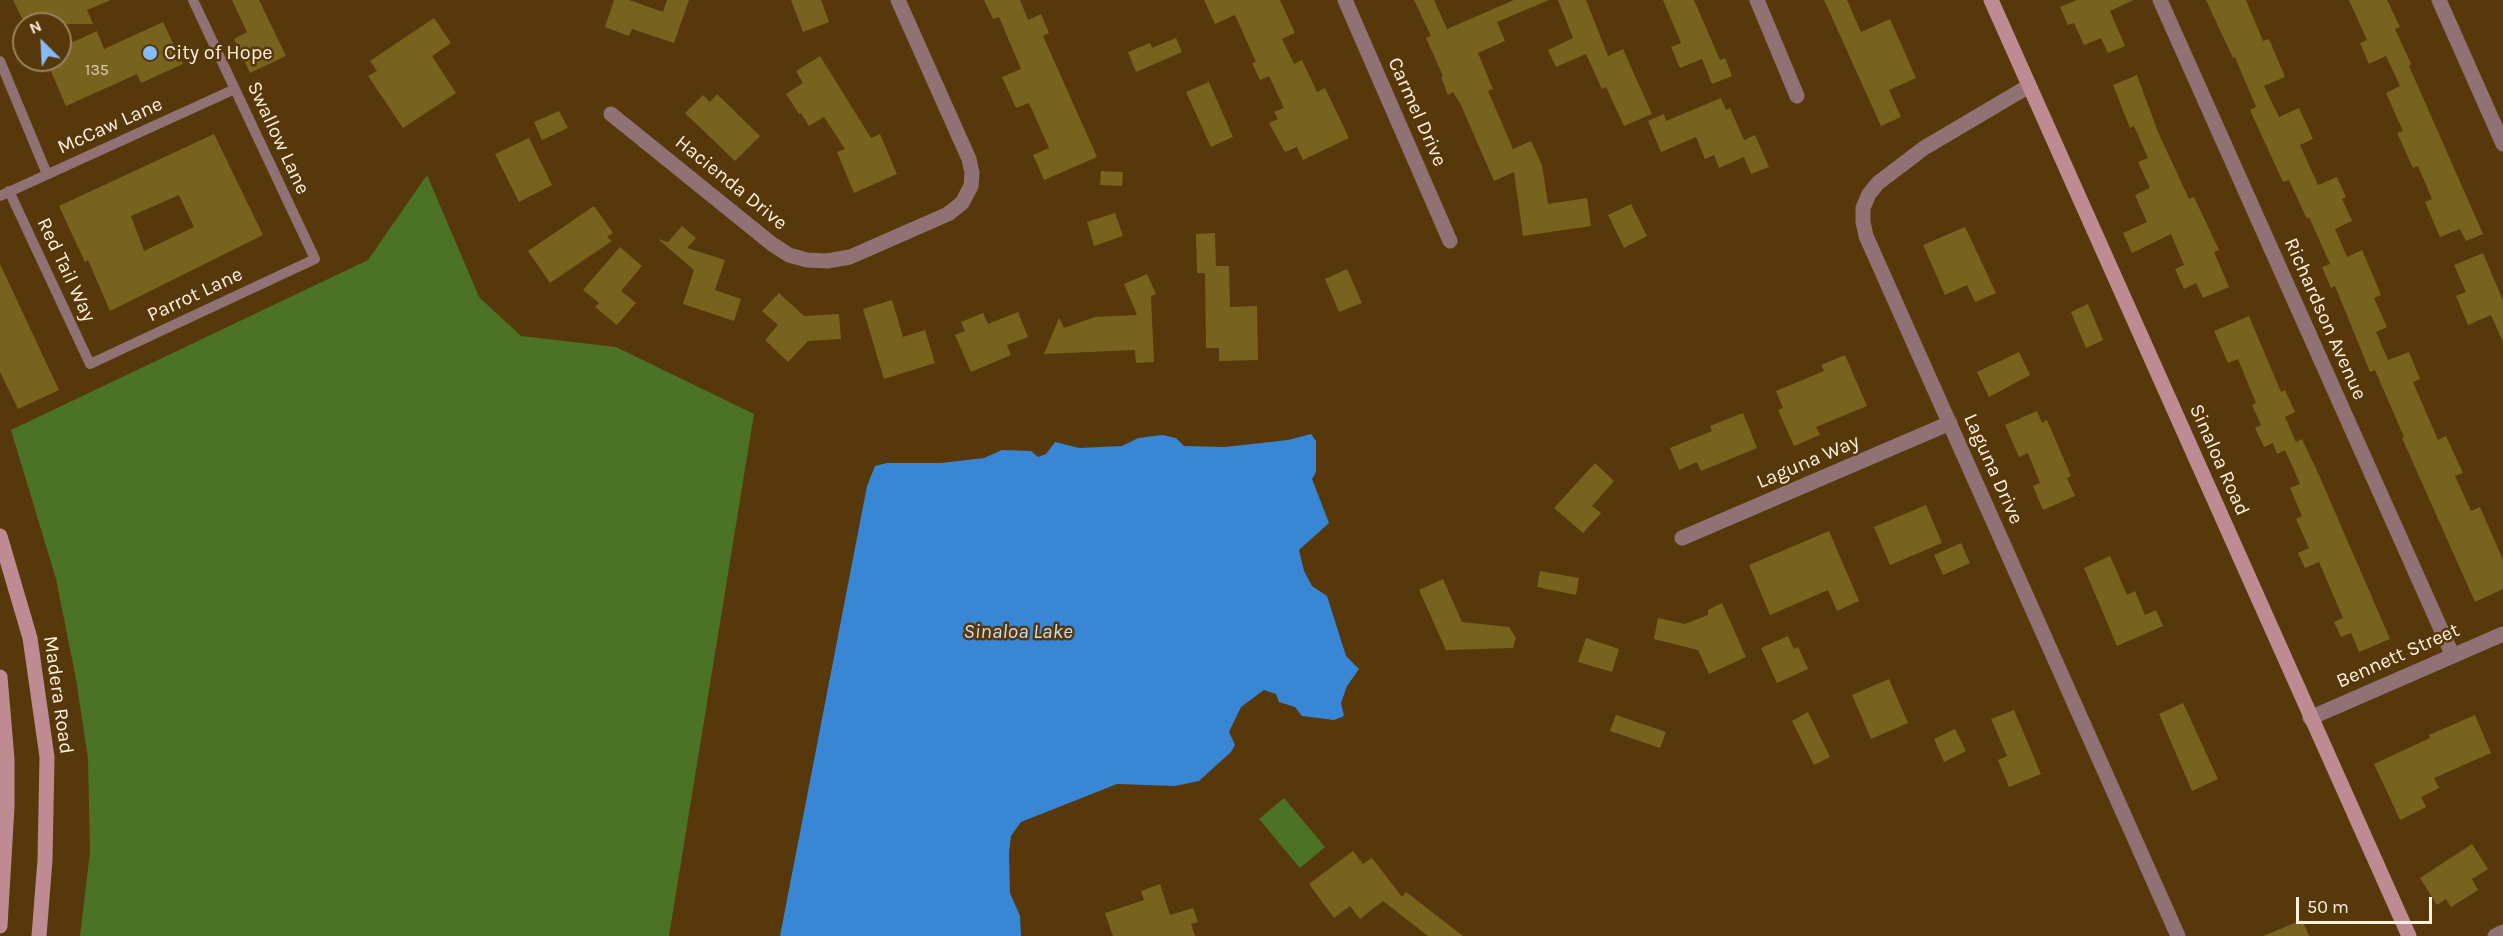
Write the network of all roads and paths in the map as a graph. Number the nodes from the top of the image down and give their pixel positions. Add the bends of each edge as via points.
1 (193, 0) edge
2 (898, 0) edge
3 (1346, 0) edge
4 (1757, 0) edge
5 (1991, 0) edge
6 (2160, 0) edge
7 (2439, 0) edge
8 (0, 61) edge
9 (2029, 87) junction
10 (235, 89) junction
11 (1797, 96) dead end
12 (611, 114) dead end
13 (2503, 144) edge
14 (47, 174) junction
15 (5, 193) edge
16 (1450, 241) dead end
17 (315, 259) joint
18 (90, 364) joint
19 (1950, 423) junction
20 (0, 536) edge
21 (1682, 538) dead end
22 (2503, 634) edge
23 (2452, 654) junction
24 (0, 677) edge
25 (2310, 718) junction
26 (0, 926) edge
27 (2503, 933) edge
28 (39, 936) edge
29 (2178, 936) edge
30 (2409, 936) edge
31 (2495, 936) edge

1 - 10 lane, Swallow Lane
2 - 12 street, Hacienda Drive via 969,159 971,186 962,203 948,214 850,257 827,261 789,255
3 - 16 street, Carmel Drive
4 - 11 street
5 - 9 street, Sinaloa Road
6 - 23 street, Richardson Avenue
7 - 13 street
8 - 14 lane
9 - 19 street, Laguna Drive via 1924,148 1878,183 1863,208 1866,236
9 - 25 street, Sinaloa Road
10 - 14 lane, McCaw Lane
10 - 17 lane, Swallow Lane
14 - 15 lane, McCaw Lane
15 - 18 lane, Red Tail Way
17 - 18 lane, Parrot Lane
19 - 21 street, Laguna Way
19 - 29 street, Laguna Drive
20 - 28 street, Madera Road via 30,638 47,757
22 - 23 street, Bennett Street
23 - 25 street, Bennett Street
24 - 26 street via 7,759
25 - 30 street, Sinaloa Road
27 - 31 street

